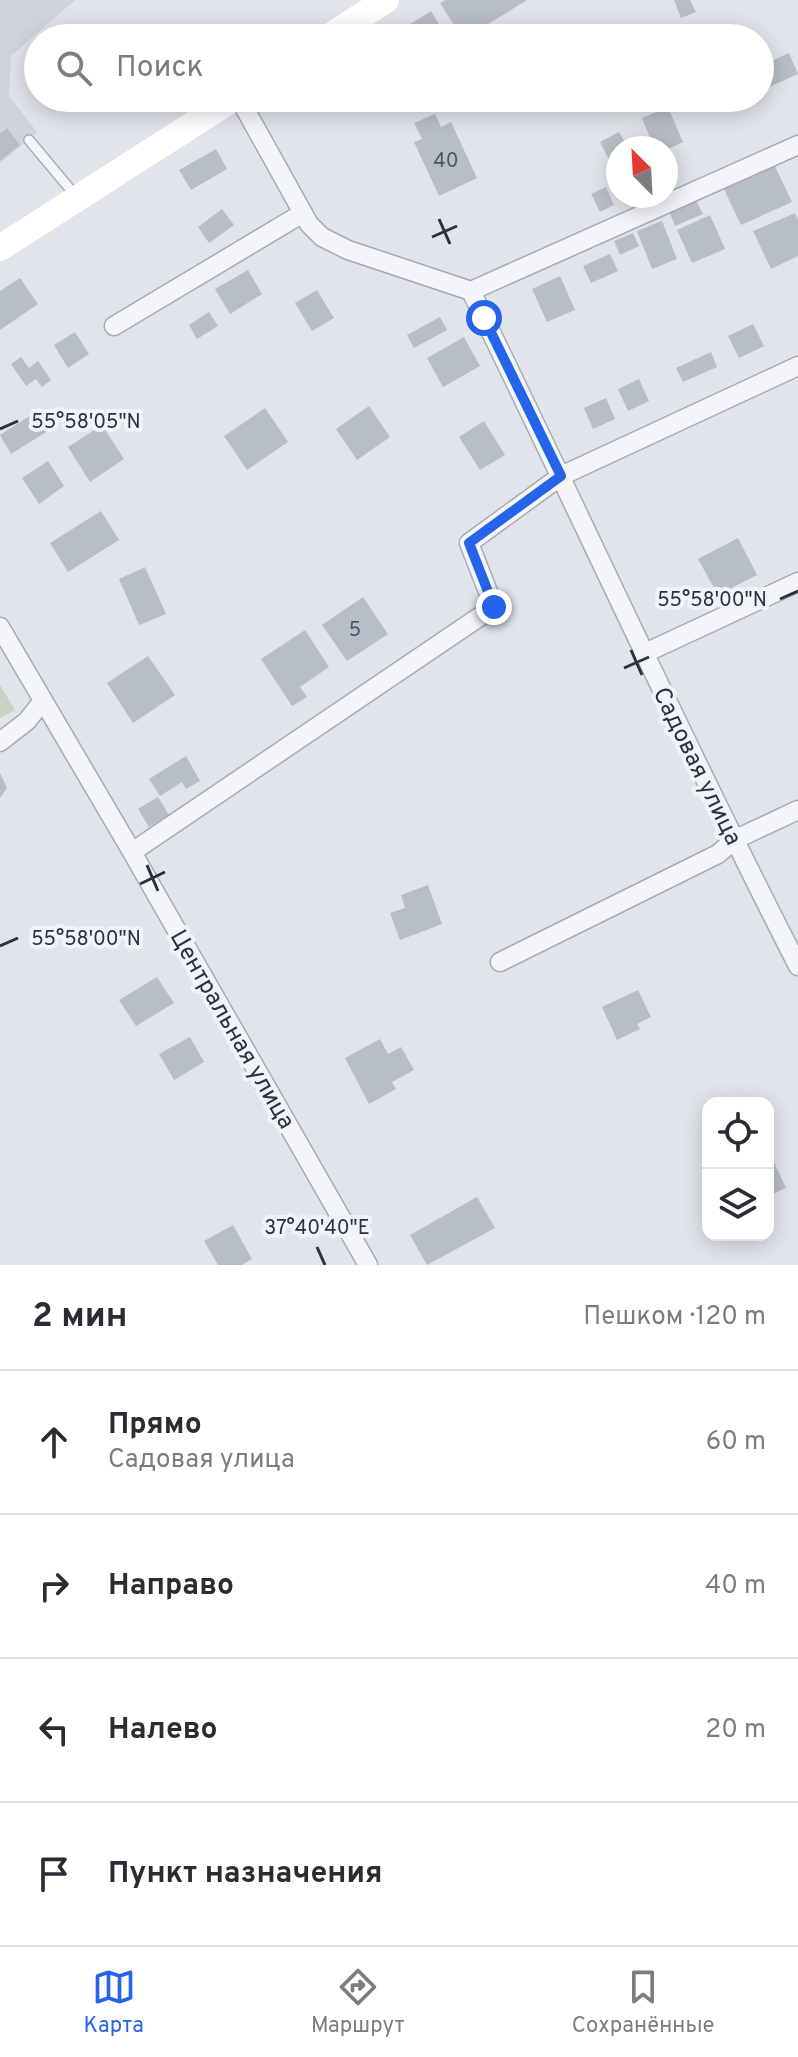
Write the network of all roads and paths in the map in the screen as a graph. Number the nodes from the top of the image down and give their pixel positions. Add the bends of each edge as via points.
1 (386, 0) edge
2 (349, 24) edge
3 (215, 112) edge
4 (245, 112) edge
5 (29, 140) dead end
6 (798, 145) edge
7 (78, 198) junction
8 (303, 213) junction
9 (0, 248) edge
10 (471, 291) junction
11 (114, 326) dead end
12 (798, 366) edge
13 (561, 476) junction
14 (798, 582) edge
15 (0, 627) edge
16 (643, 654) junction
17 (42, 702) junction
18 (0, 742) edge
19 (798, 810) edge
20 (734, 840) junction
21 (132, 852) junction
22 (500, 962) dead end
23 (798, 966) edge
24 (368, 1265) edge

1 - 2 main road
3 - 7 main road
4 - 8 street
5 - 7 lane
6 - 10 street
7 - 9 main road
8 - 10 street via 322,237 348,250
8 - 11 street
10 - 13 street, Садовая улица
12 - 13 street
13 - 16 street, Садовая улица
13 - 21 street via 469,543 494,607
14 - 16 street
15 - 17 street, Центральная улица
16 - 20 street, Садовая улица
17 - 18 street
17 - 21 street, Центральная улица
19 - 20 street
20 - 22 street via 718,854
20 - 23 street, Садовая улица
21 - 24 street, Центральная улица

